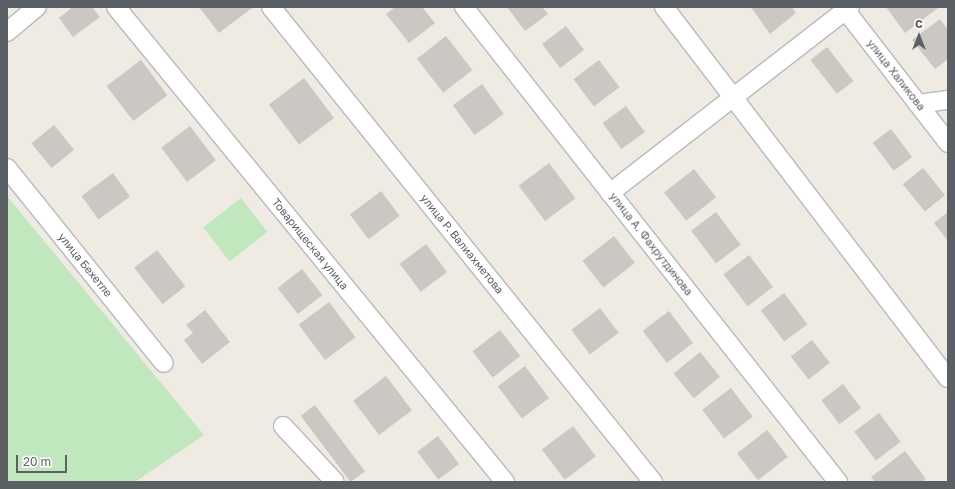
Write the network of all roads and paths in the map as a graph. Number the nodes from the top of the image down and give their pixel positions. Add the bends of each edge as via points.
1 (37, 7) edge
2 (116, 7) edge
3 (271, 7) edge
4 (464, 7) edge
5 (664, 7) edge
6 (846, 8) edge
7 (7, 32) edge
8 (733, 97) junction
9 (948, 100) edge
10 (918, 104) junction
11 (948, 143) edge
12 (7, 168) edge
13 (610, 193) junction
14 (164, 363) dead end
15 (948, 378) edge
16 (282, 426) dead end
17 (336, 482) edge
18 (505, 482) edge
19 (653, 482) edge
20 (838, 482) edge

1 - 7 street
2 - 18 street, Товарищеская улица
3 - 19 street, улица Р. Валиахметова
4 - 13 street, улица А. Фахрутдинова
5 - 8 street
6 - 8 street
6 - 10 street, улица Халикова
8 - 13 street
8 - 15 street
9 - 10 street
10 - 11 street, улица Халикова
12 - 14 street, улица Бехетле
13 - 20 street, улица А. Фахрутдинова
16 - 17 street

